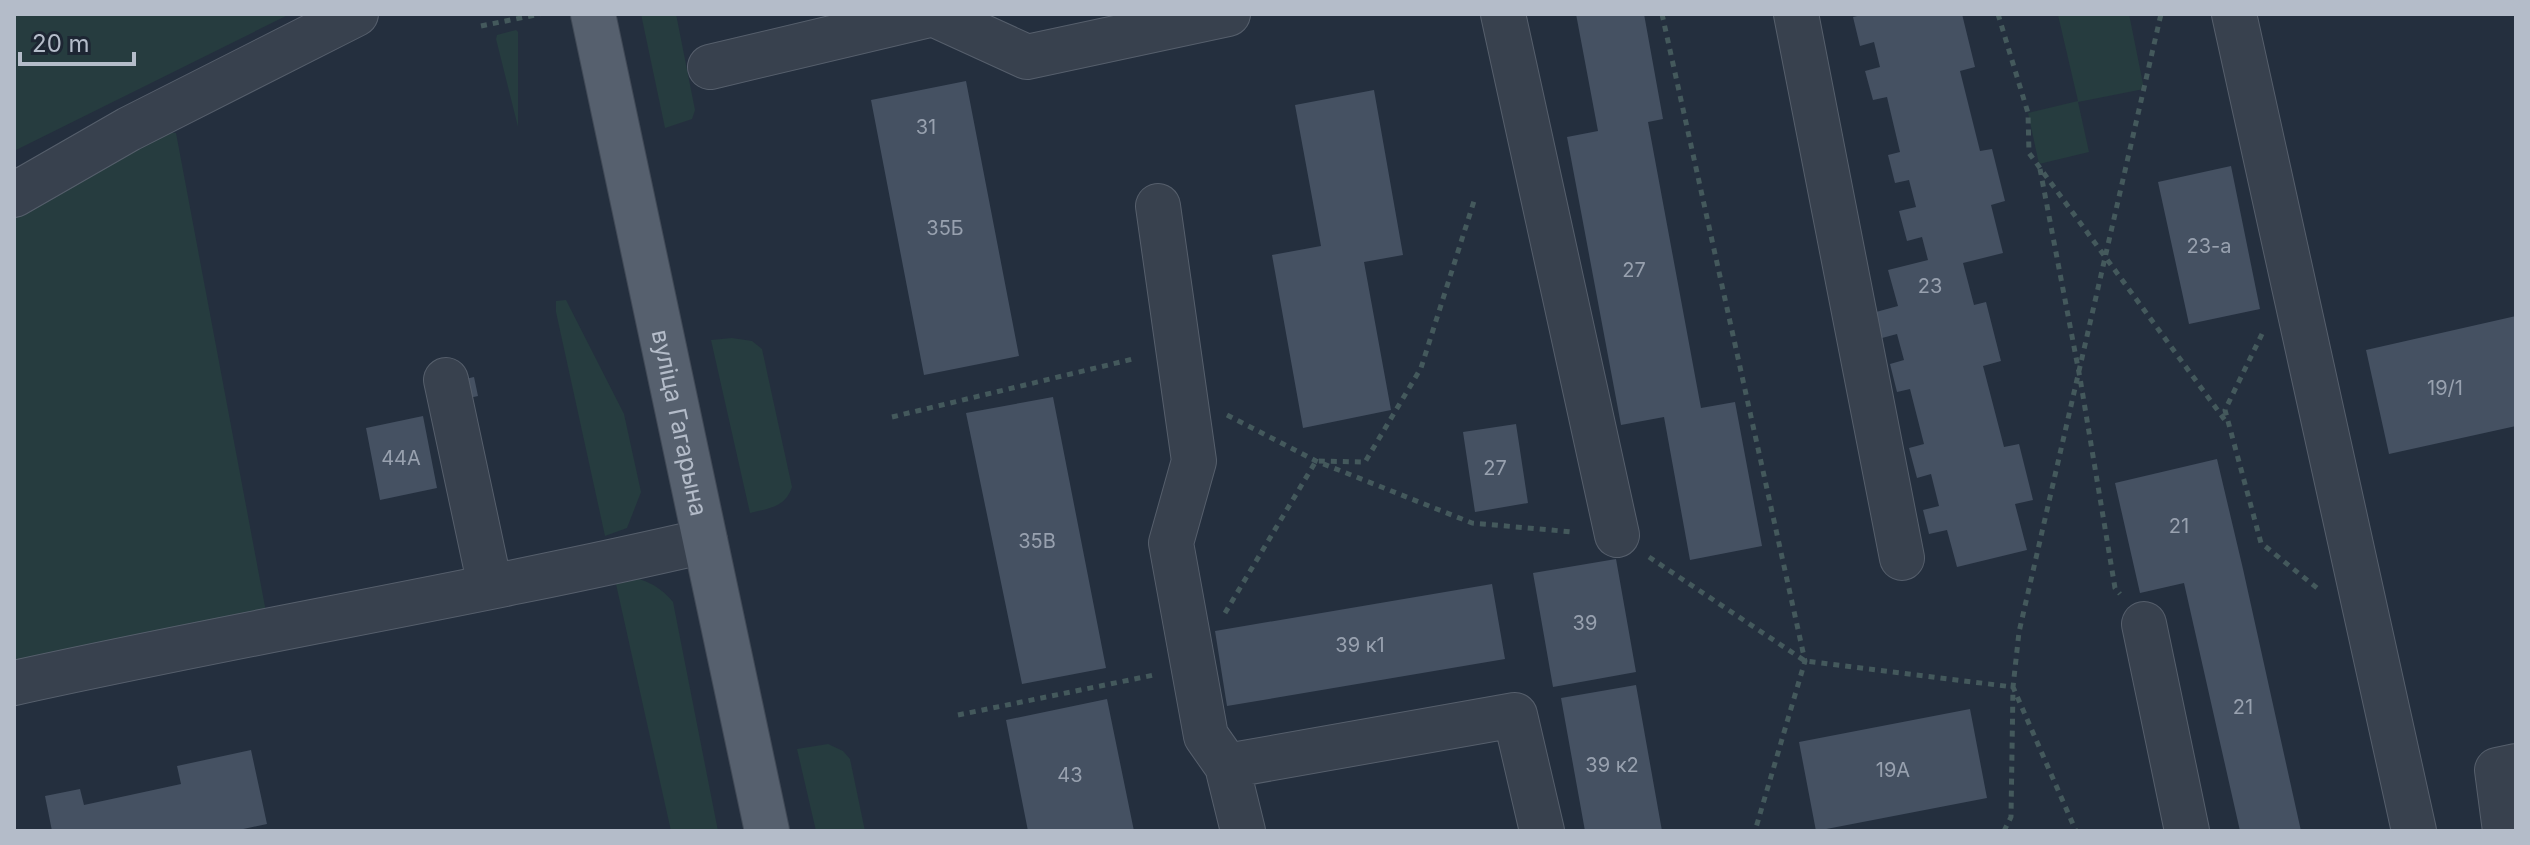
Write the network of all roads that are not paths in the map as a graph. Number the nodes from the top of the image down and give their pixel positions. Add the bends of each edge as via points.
1 (356, 14) edge
2 (593, 14) edge
3 (1228, 14) edge
4 (1503, 14) edge
5 (1796, 14) edge
6 (2234, 14) edge
7 (710, 67) dead end
8 (14, 195) edge
9 (1158, 206) dead end
10 (446, 380) dead end
11 (1617, 535) road end
12 (705, 541) junction
13 (1902, 558) dead end
14 (490, 586) junction
15 (2144, 624) road end
16 (14, 683) edge
17 (1227, 766) junction
18 (2516, 766) edge
19 (767, 831) edge
20 (1243, 831) edge
21 (1542, 831) edge
22 (2187, 831) edge
23 (2414, 831) edge
24 (2505, 831) edge

1 - 8 lane via 129,129
2 - 12 main road, вуліца Гагарына
3 - 7 lane via 1027,57 933,14
4 - 11 lane
5 - 13 lane
6 - 23 lane via 2240,123
9 - 17 lane via 1194,461 1171,543 1206,736
10 - 14 lane
12 - 14 lane
12 - 19 main road, вуліца Гагарына
14 - 16 lane
15 - 22 lane
17 - 20 lane
17 - 21 lane via 1515,715
18 - 24 lane via 2497,770

